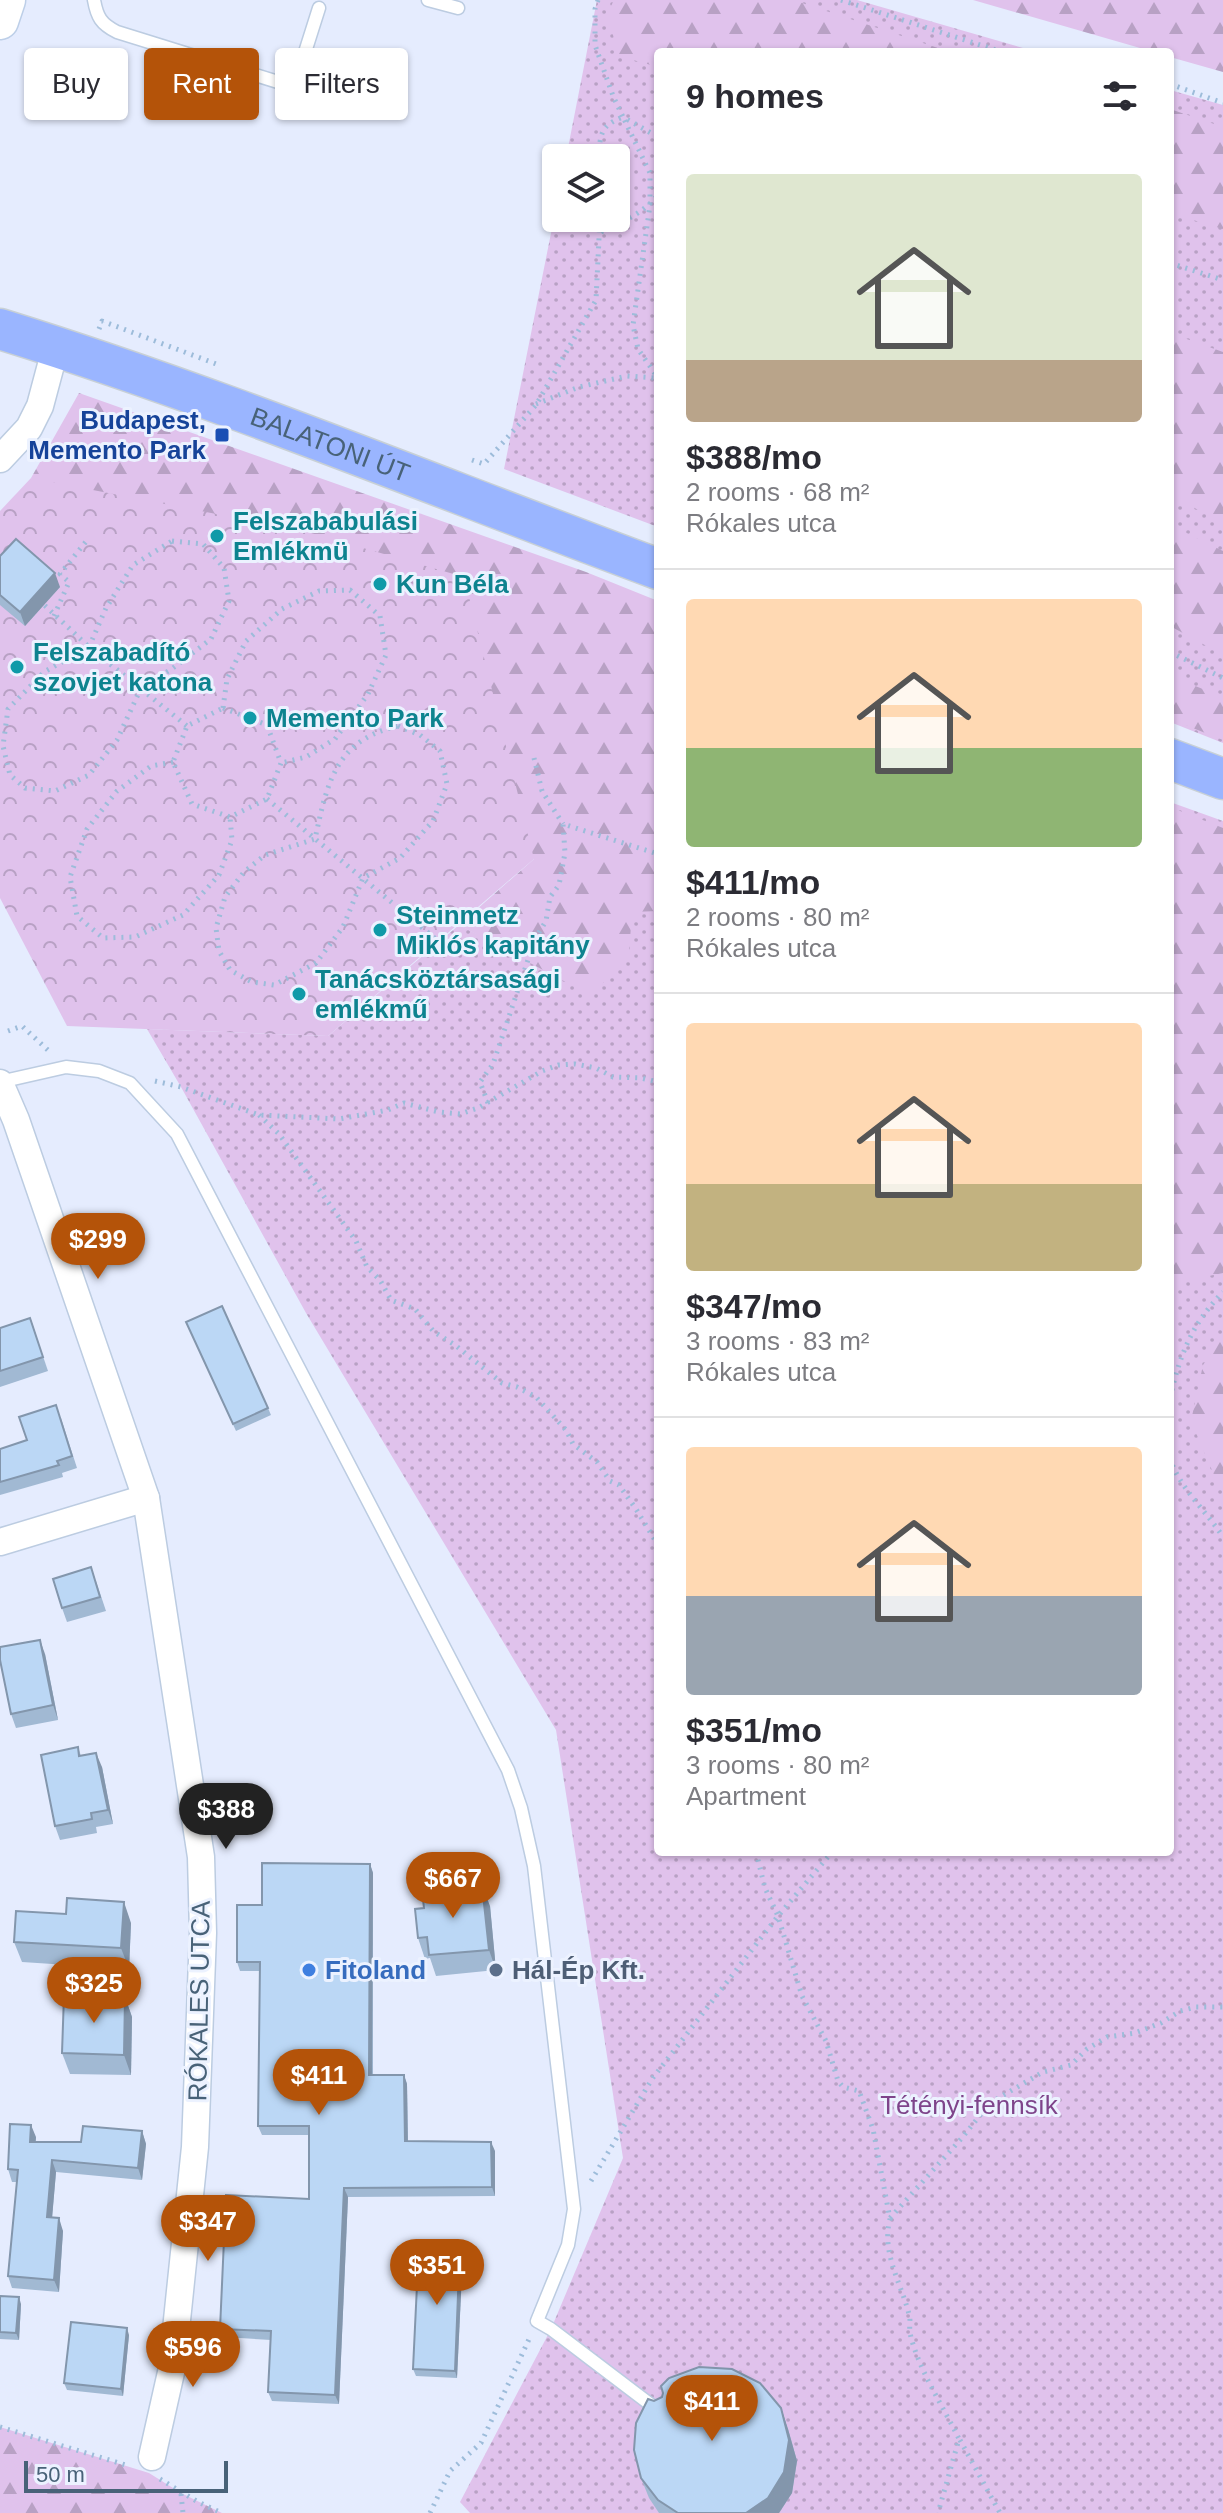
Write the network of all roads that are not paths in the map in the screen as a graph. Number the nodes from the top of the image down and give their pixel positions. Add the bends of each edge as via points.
1 (7, 0) edge
2 (94, 0) edge
3 (428, 0) edge
4 (319, 8) dead end
5 (458, 8) dead end
6 (0, 21) edge
7 (0, 329) edge
8 (56, 346) junction
9 (0, 459) edge
10 (654, 567) edge
11 (1174, 761) edge
12 (1223, 779) edge
13 (0, 1082) edge
14 (8, 1124) edge
15 (146, 1498) junction
16 (0, 1542) edge
17 (662, 2413) edge
18 (143, 2463) road end

1 - 6 street
2 - 4 lane via 97,16 117,32 294,87
3 - 5 lane
7 - 8 main road, BALATONI ÚT
8 - 9 street via 40,406 29,428
8 - 10 main road, BALATONI ÚT
11 - 12 main road
13 - 14 street, RÓKALES UTCA
13 - 17 lane via 66,1067 99,1071 130,1083 177,1134 508,1770 534,1866 574,2209 568,2245 537,2321
14 - 15 street, RÓKALES UTCA
15 - 16 street
15 - 18 street, RÓKALES UTCA via 201,1857 203,1933 195,2147 172,2368

